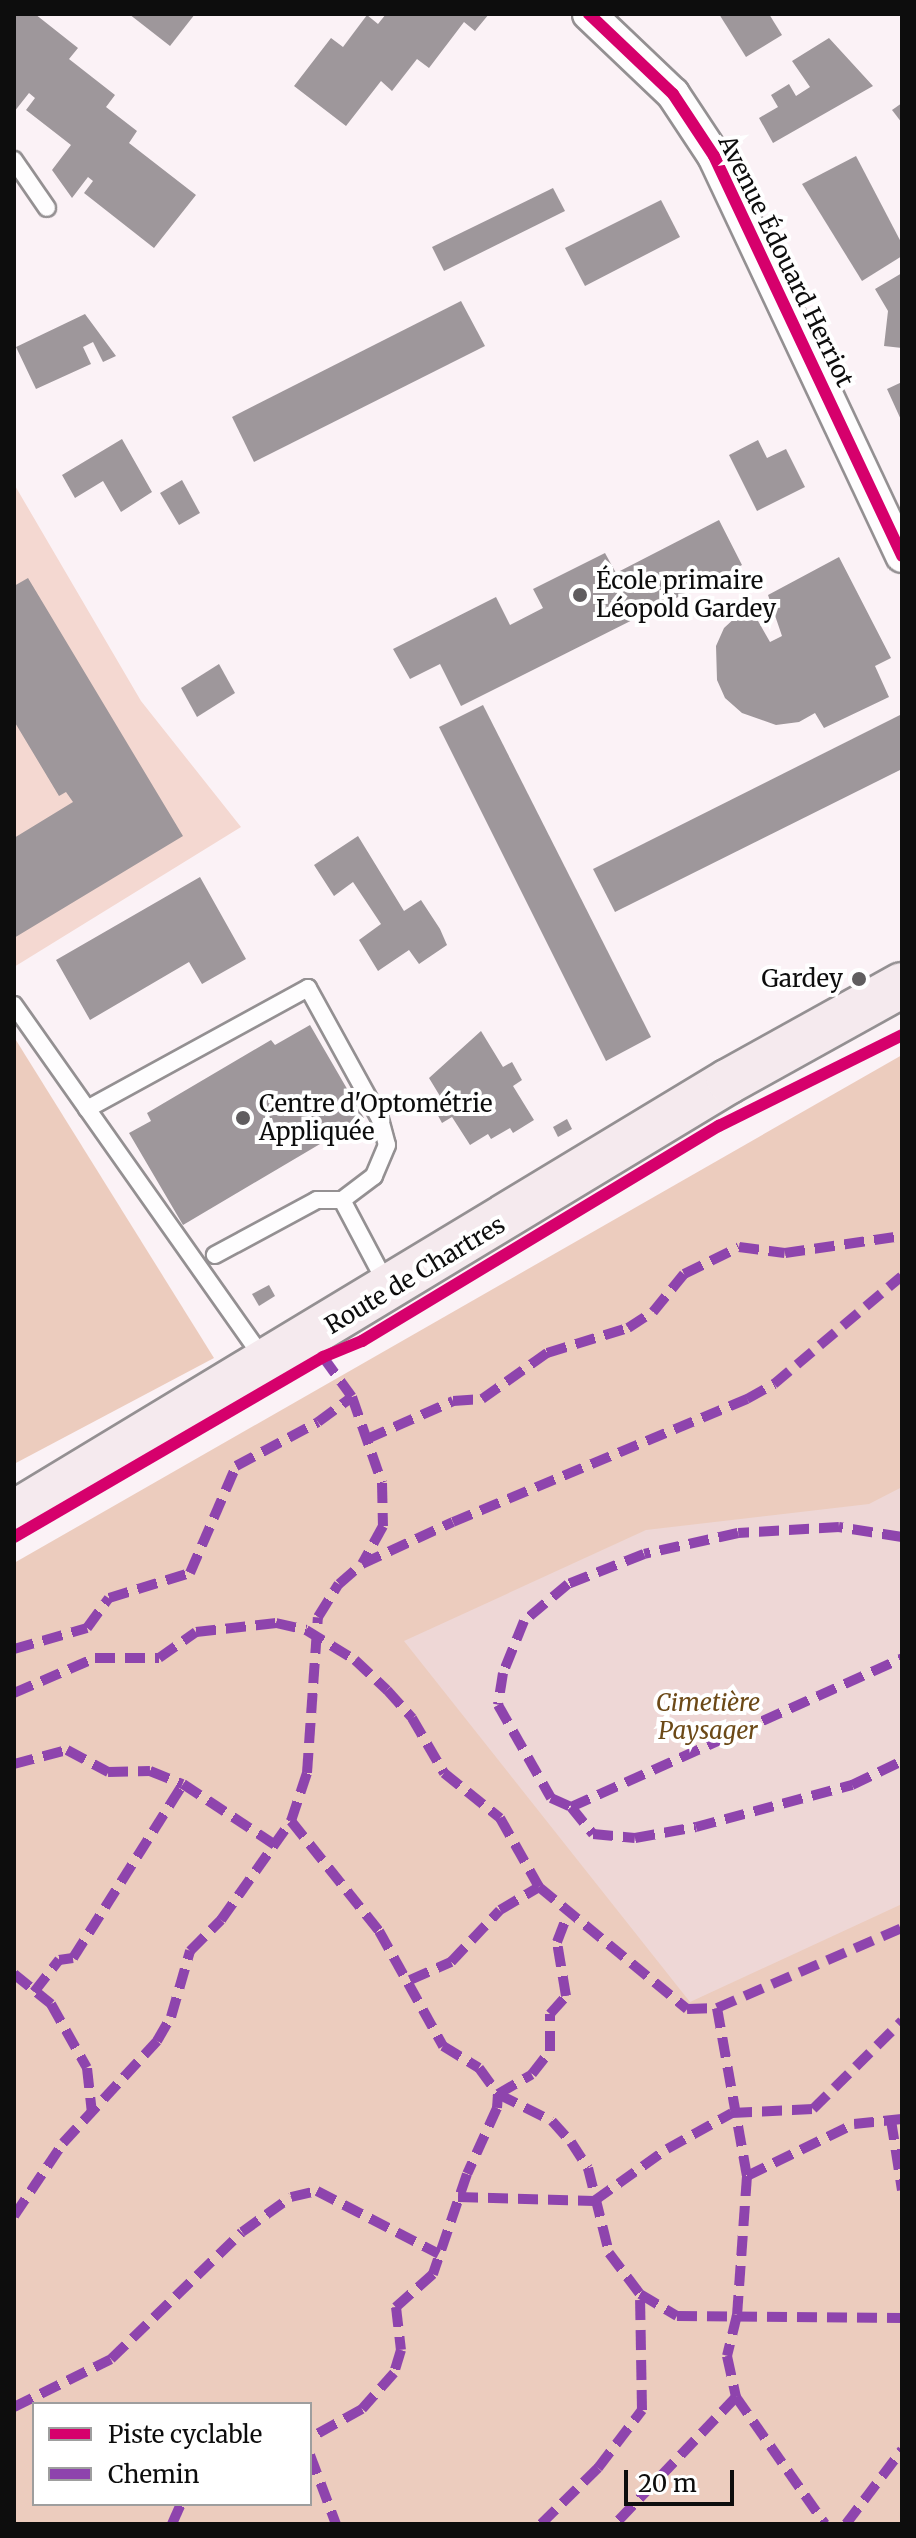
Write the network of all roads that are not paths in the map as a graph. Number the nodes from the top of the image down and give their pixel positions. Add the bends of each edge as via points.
1 (589, 14) edge
2 (14, 160) edge
3 (47, 208) dead end
4 (902, 556) edge
5 (902, 985) edge
6 (14, 1005) edge
7 (902, 1012) edge
8 (815, 1035) junction
9 (87, 1109) junction
10 (342, 1200) junction
11 (215, 1255) dead end
12 (390, 1290) junction
13 (267, 1364) junction
14 (14, 1513) edge

1 - 4 street, Avenue Édouard Herriot via 673,94 714,156
2 - 3 lane
5 - 8 main road, Route de Chartres
6 - 9 lane
7 - 8 main road, Route de Chartres
8 - 12 main road, Route de Chartres via 729,1081
9 - 10 lane via 308,988 380,1119 387,1145 374,1176
9 - 13 lane
10 - 11 lane via 317,1200
10 - 12 lane
12 - 13 main road, Route de Chartres
13 - 14 main road, Route de Chartres

